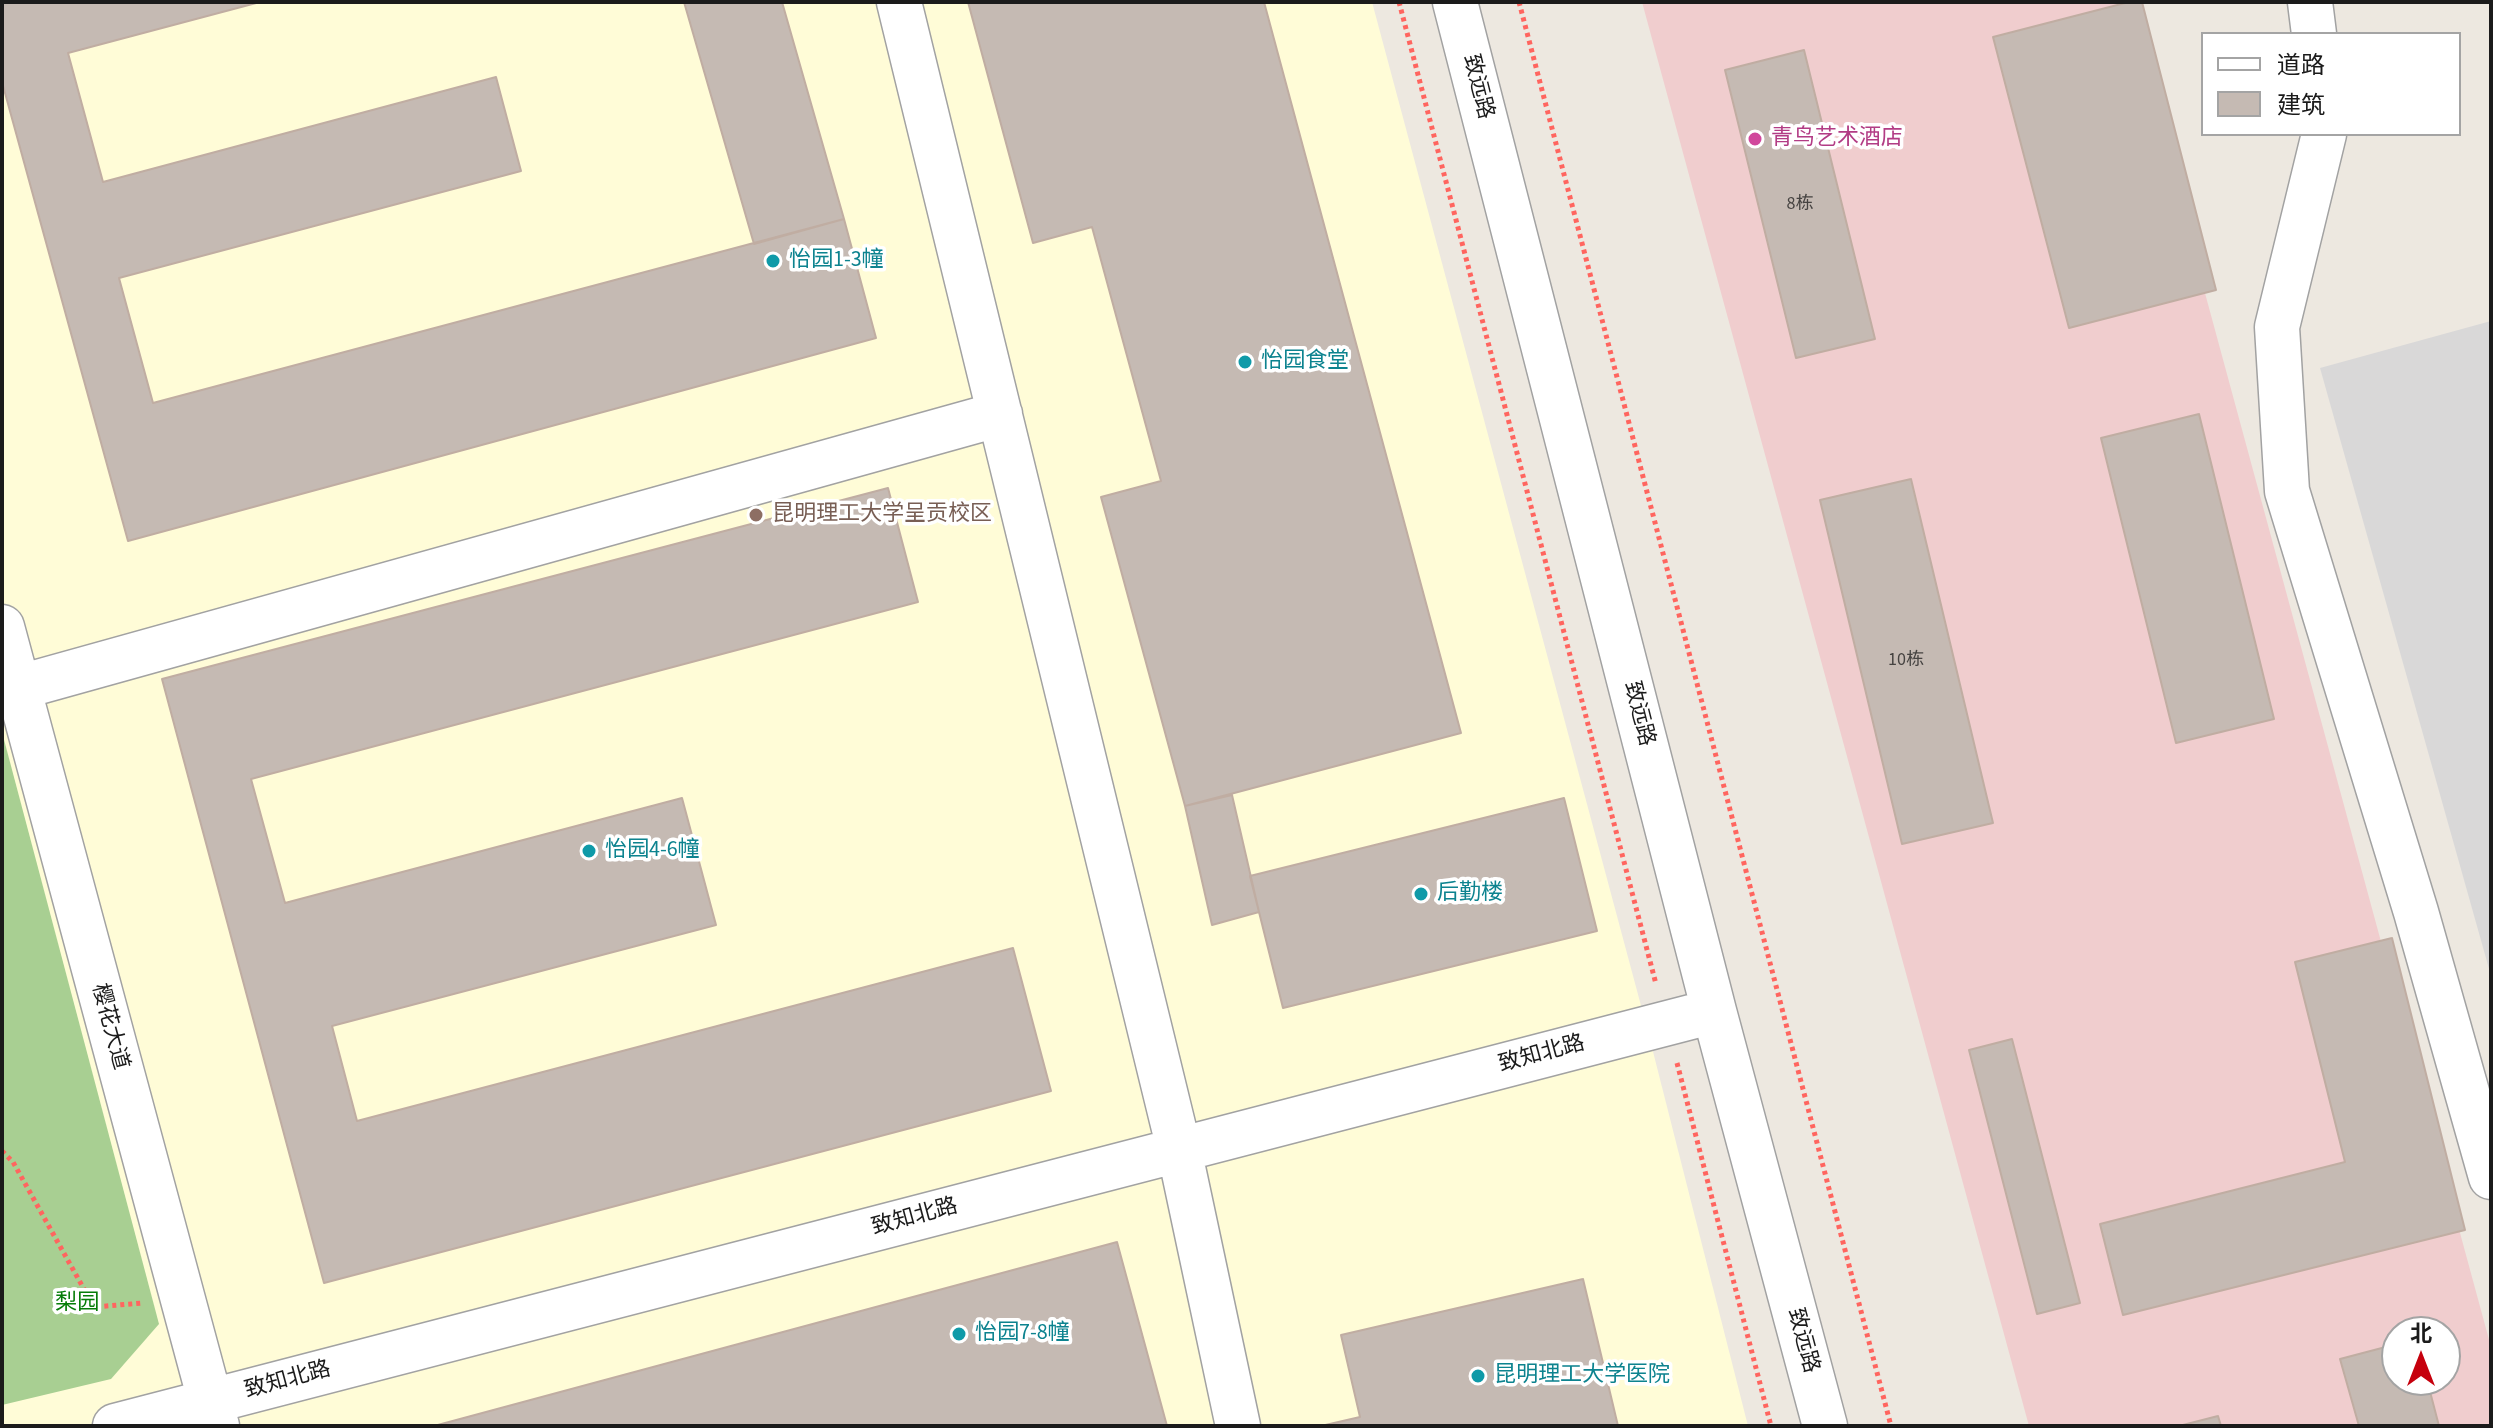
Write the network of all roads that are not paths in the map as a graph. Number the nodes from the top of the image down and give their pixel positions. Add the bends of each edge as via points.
1 (899, 2) edge
2 (1455, 2) edge
3 (2310, 2) edge
4 (2314, 32) edge
5 (2324, 136) edge
6 (1000, 414) junction
7 (2, 627) edge
8 (10, 690) edge
9 (1714, 1011) junction
10 (1179, 1149) junction
11 (2491, 1177) edge
12 (213, 1414) edge
13 (115, 1426) edge
14 (1238, 1426) edge
15 (1825, 1426) edge

1 - 6 street
2 - 9 street, 致远路
3 - 4 street
5 - 11 street via 2277,327 2287,491
6 - 8 street
6 - 10 street
7 - 8 street, 樱花大道
8 - 12 street, 樱花大道
9 - 10 street, 致知北路
9 - 15 street, 致远路
10 - 12 street, 致知北路
10 - 14 street
12 - 13 street, 致知北路

